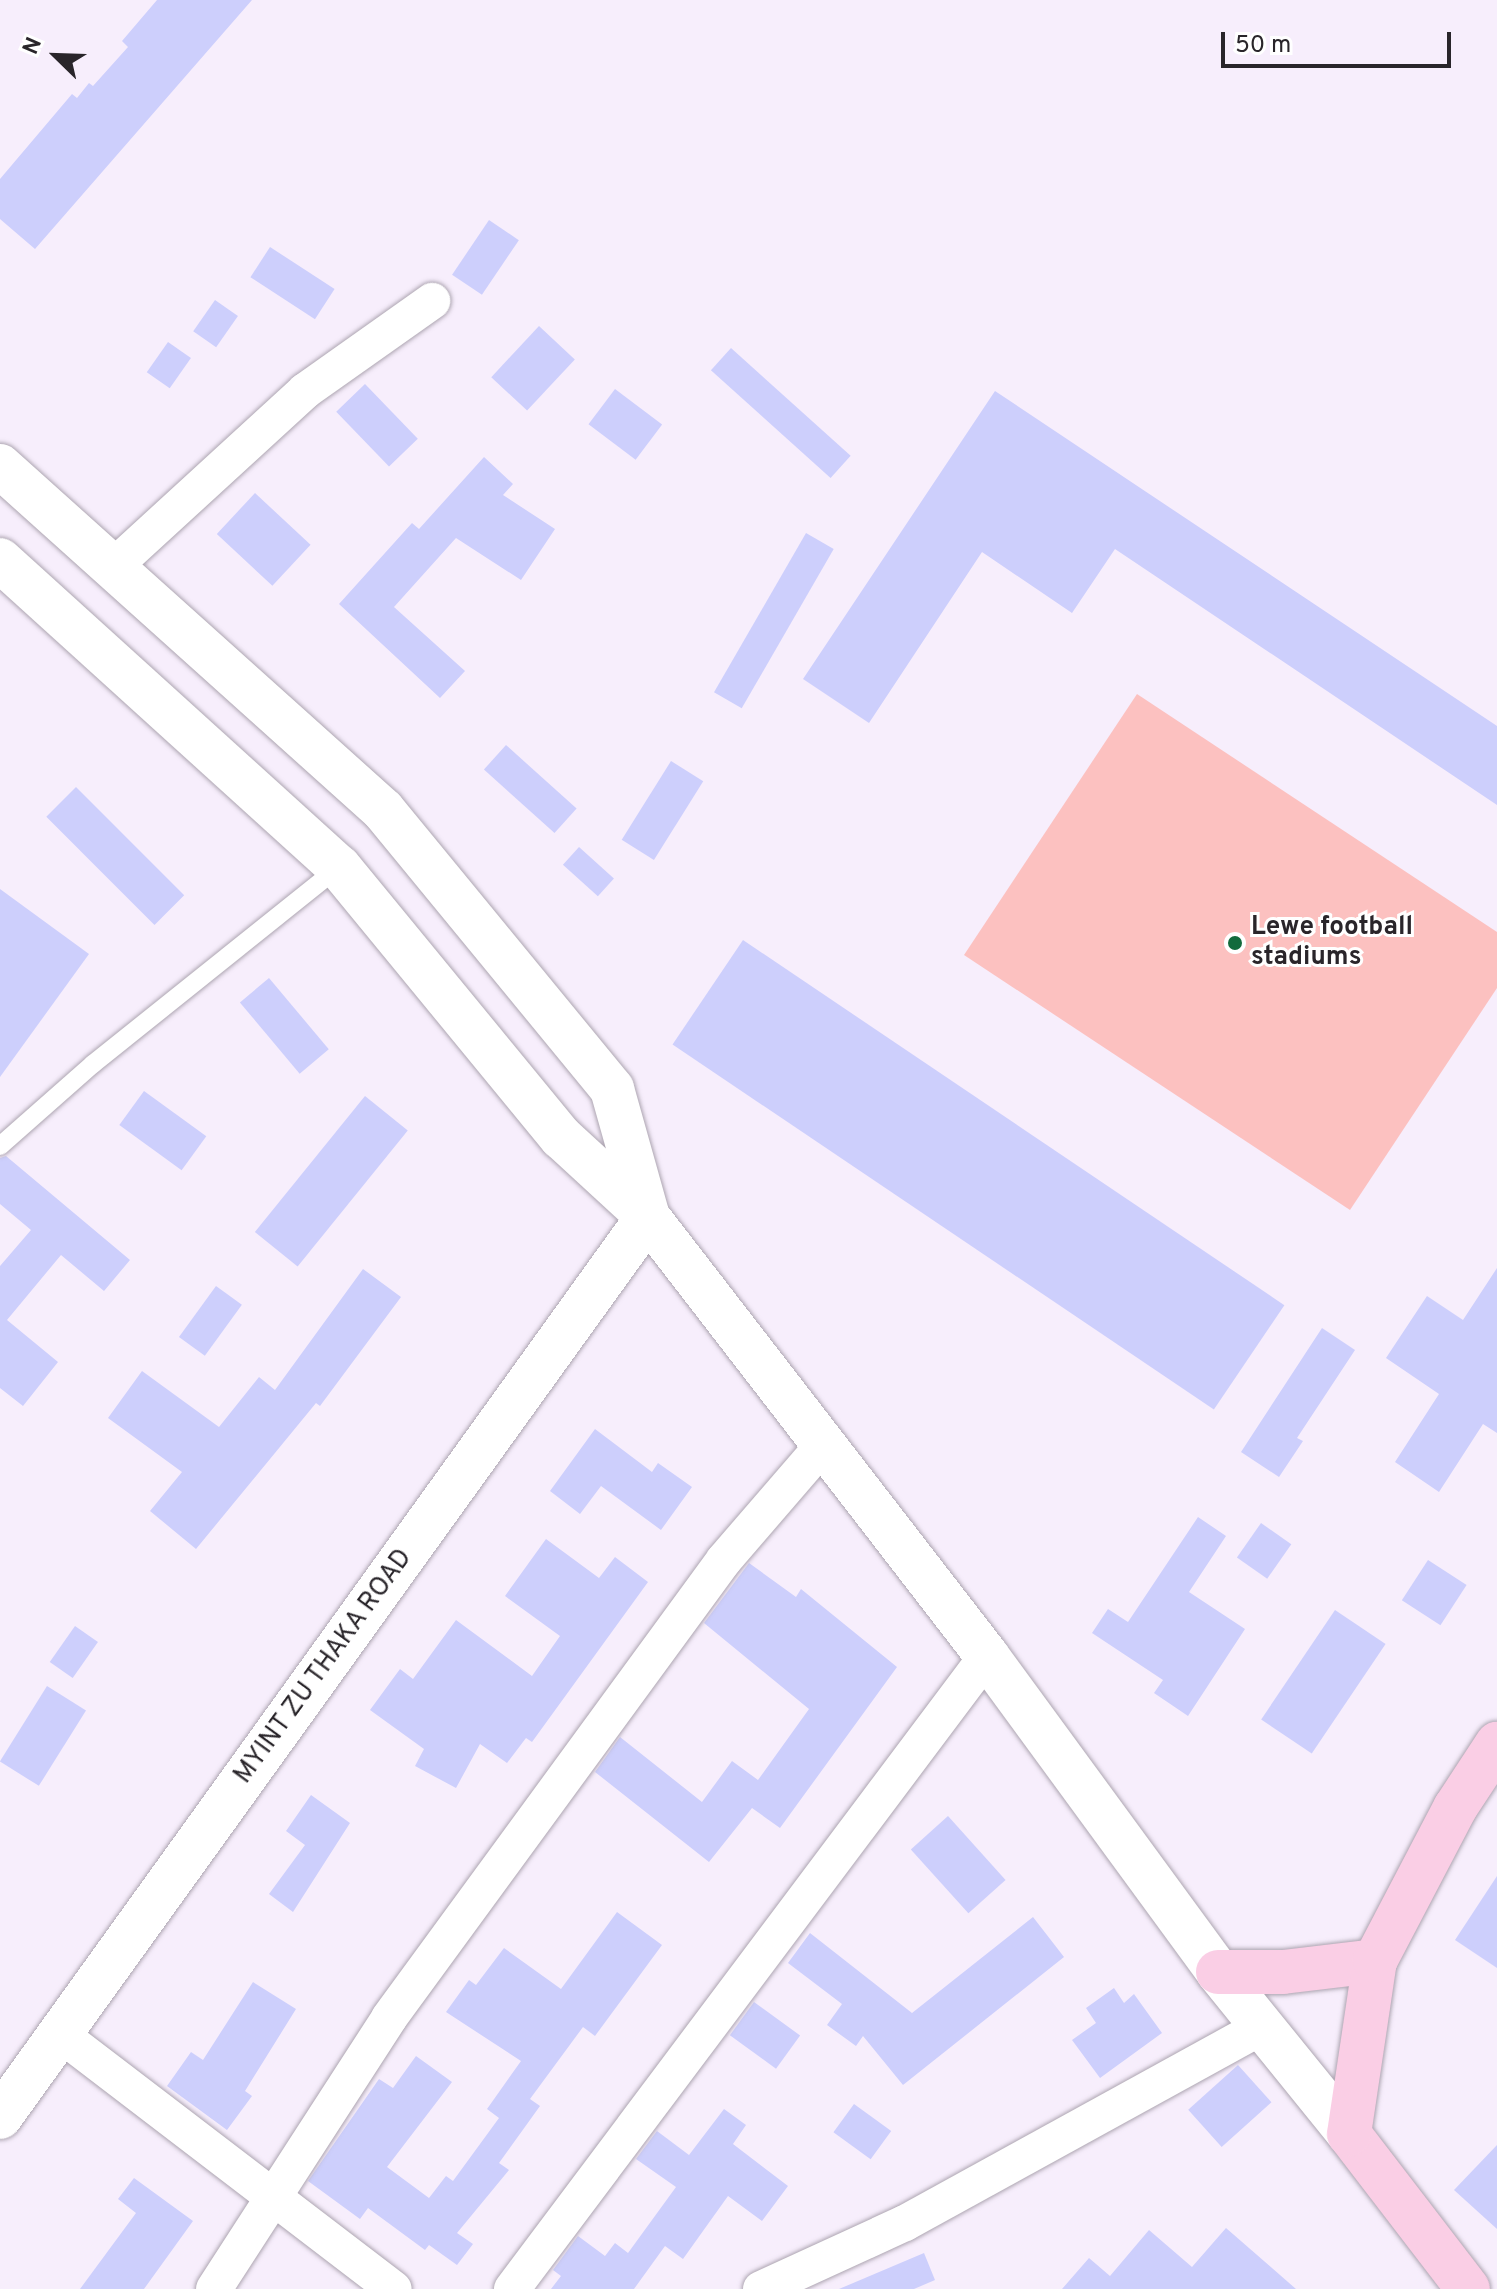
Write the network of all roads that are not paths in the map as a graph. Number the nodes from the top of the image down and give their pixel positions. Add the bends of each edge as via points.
1 (432, 301) dead end
2 (0, 466) edge
3 (0, 560) edge
4 (112, 568) junction
5 (339, 867) junction
6 (0, 1146) edge
7 (648, 1217) junction
8 (824, 1444) junction
9 (987, 1656) junction
10 (1497, 1744) edge
11 (1375, 1961) junction
12 (1218, 1972) junction
13 (1262, 2027) junction
14 (60, 2034) junction
15 (0, 2117) edge
16 (1349, 2134) junction
17 (276, 2198) junction
18 (214, 2289) edge
19 (394, 2289) edge
20 (512, 2289) edge
21 (761, 2289) edge
22 (1466, 2289) edge

1 - 4 street via 305,391
2 - 4 street
3 - 5 street
4 - 7 street via 383,810 403,834 612,1089
5 - 6 lane via 93,1064
5 - 7 street via 561,1137
7 - 8 street
7 - 14 street, MYINT ZU THAKA ROAD
8 - 9 street
8 - 17 street via 724,1560 389,2018
9 - 12 street
9 - 20 street
10 - 11 main road via 1455,1808
11 - 12 main road via 1283,1972
11 - 16 main road
12 - 13 street
13 - 16 street
13 - 21 street via 905,2223
14 - 15 street, MYINT ZU THAKA ROAD
14 - 17 street
16 - 22 main road
17 - 18 street
17 - 19 street

